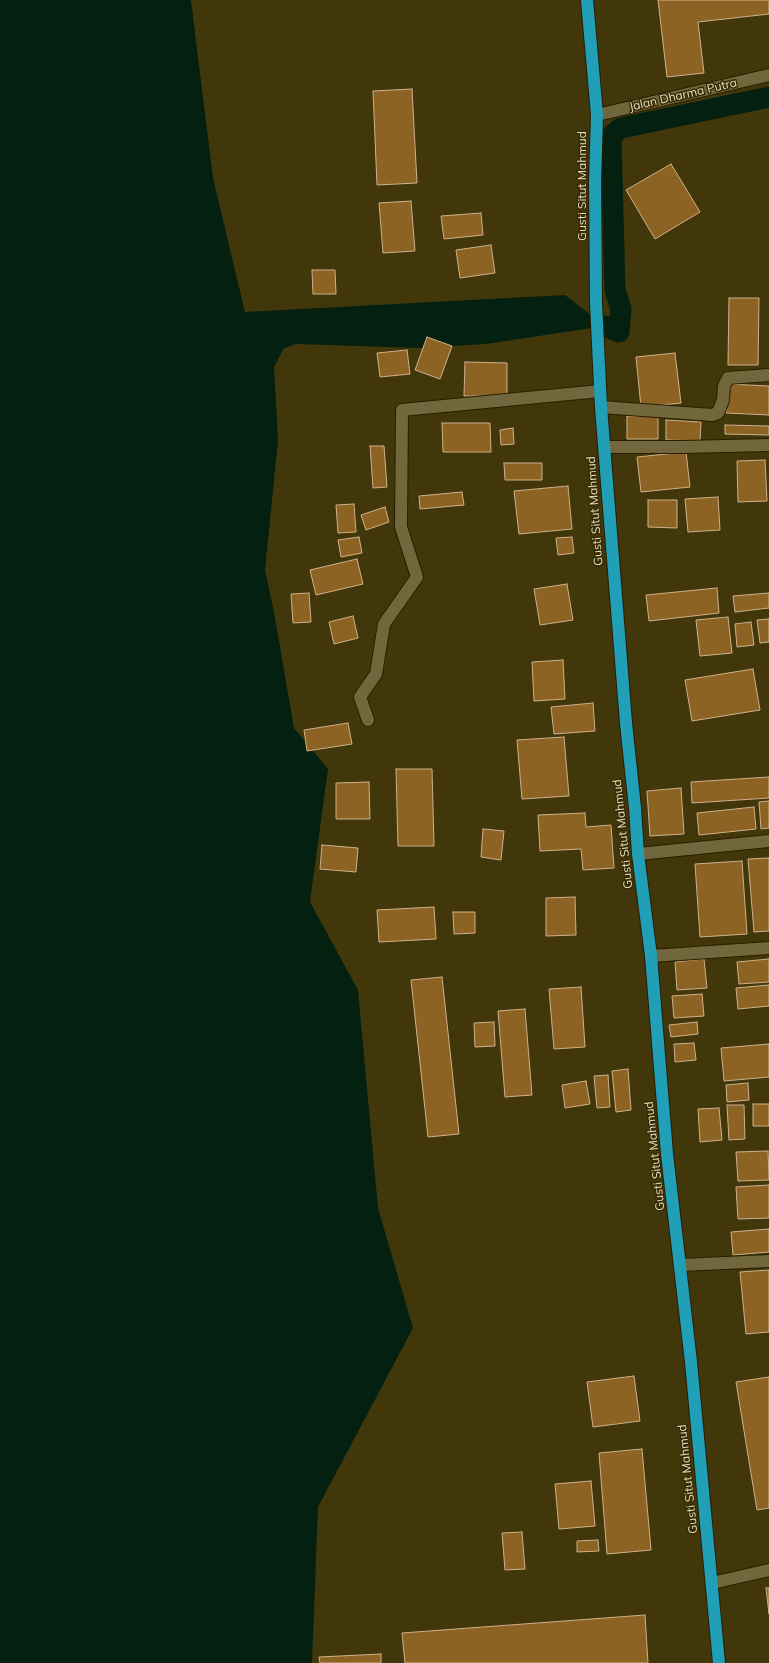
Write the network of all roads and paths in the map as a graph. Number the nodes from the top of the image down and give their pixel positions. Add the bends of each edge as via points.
1 (587, 0) edge
2 (769, 75) edge
3 (597, 115) junction
4 (769, 375) edge
5 (600, 391) junction
6 (601, 407) junction
7 (769, 445) edge
8 (604, 447) junction
9 (368, 720) dead end
10 (769, 841) edge
11 (638, 854) junction
12 (769, 948) edge
13 (650, 956) junction
14 (769, 1261) edge
15 (681, 1265) junction
16 (769, 1570) edge
17 (711, 1579) junction
18 (719, 1663) edge

1 - 3 highway, Gusti Situt Mahmud
2 - 3 street, Jalan Dharma Putra
3 - 5 highway, Gusti Situt Mahmud via 596,303
4 - 6 street via 728,378 718,413 712,415
5 - 6 highway, Gusti Situt Mahmud
5 - 9 street via 402,410 401,528 417,576 384,624 376,674 360,697
6 - 8 highway, Gusti Situt Mahmud
7 - 8 street
8 - 11 highway, Gusti Situt Mahmud
10 - 11 street
11 - 13 highway, Gusti Situt Mahmud
12 - 13 street
13 - 15 highway, Gusti Situt Mahmud via 667,1154
14 - 15 street
15 - 17 highway, Gusti Situt Mahmud
16 - 17 street
17 - 18 highway, Gusti Situt Mahmud

